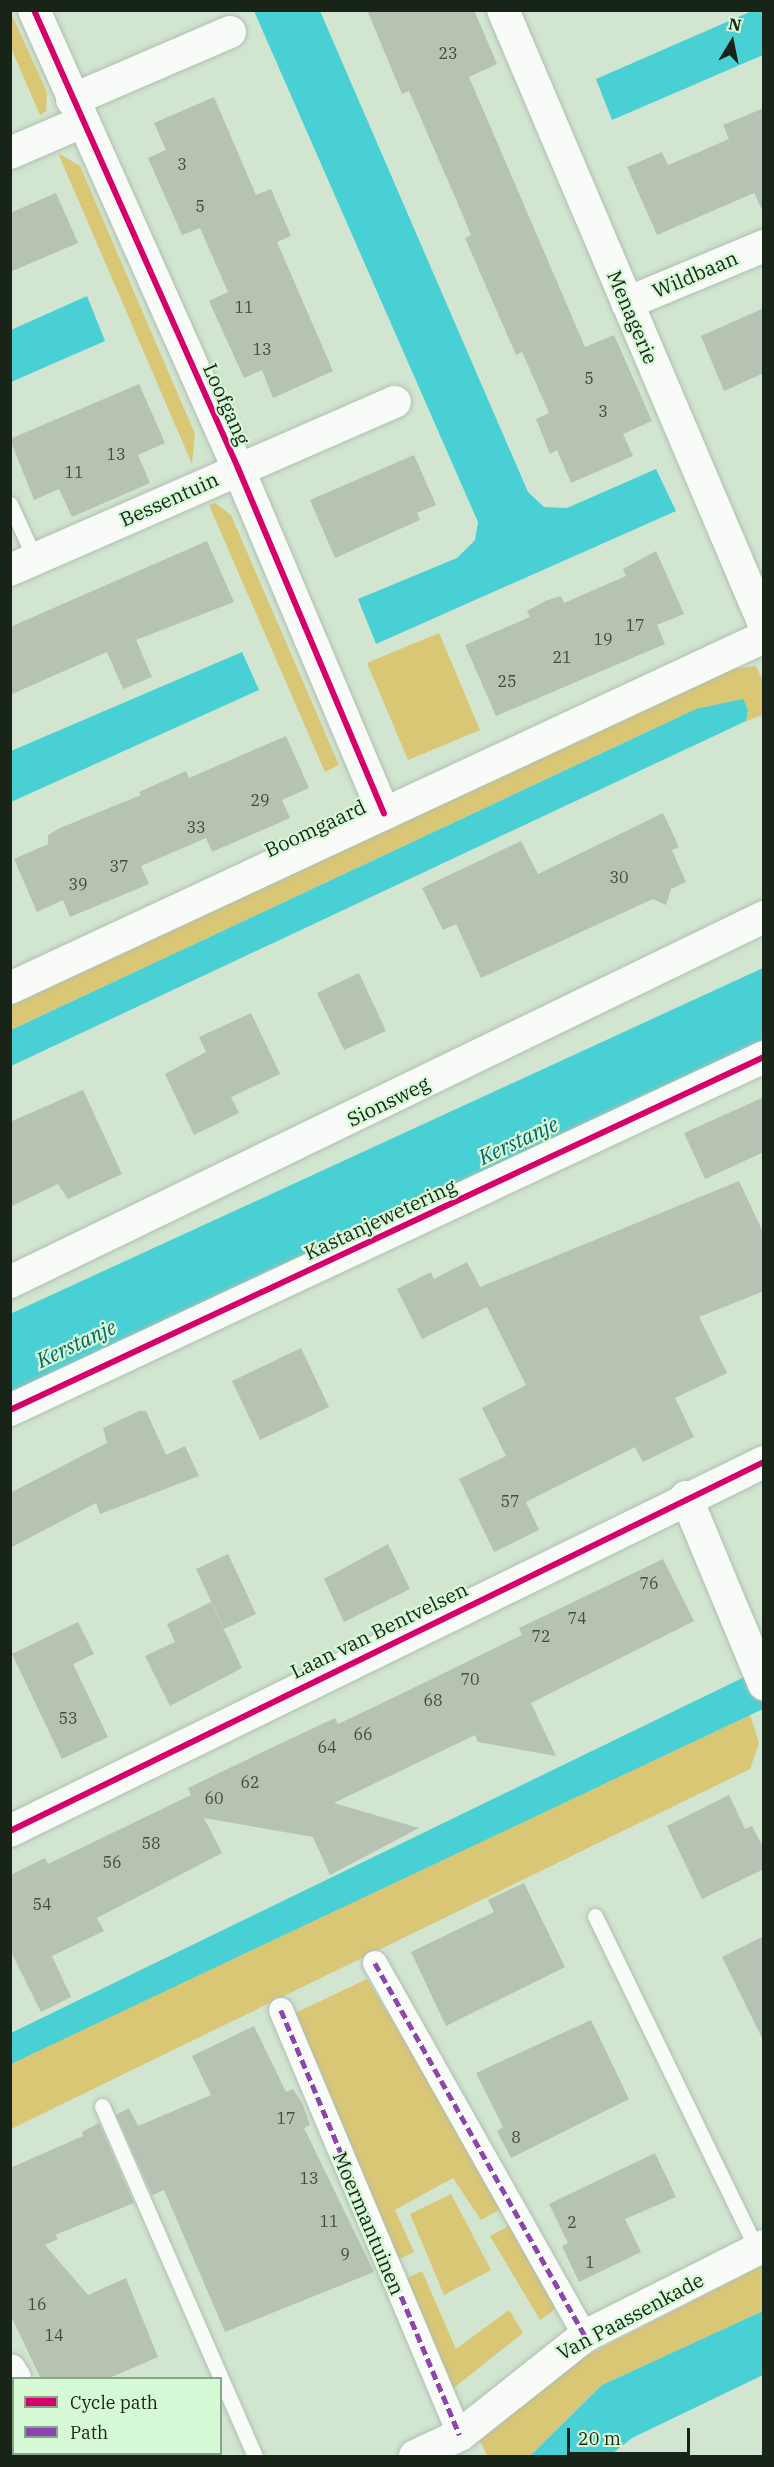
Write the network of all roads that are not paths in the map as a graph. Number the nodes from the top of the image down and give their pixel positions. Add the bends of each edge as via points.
1 (34, 10) edge
2 (503, 10) edge
3 (230, 32) dead end
4 (77, 111) junction
5 (10, 153) edge
6 (764, 246) edge
7 (627, 303) junction
8 (395, 402) dead end
9 (238, 468) junction
10 (10, 504) edge
11 (22, 565) edge
12 (764, 624) edge
13 (764, 637) edge
14 (384, 813) junction
15 (764, 916) edge
16 (10, 988) edge
17 (764, 1057) edge
18 (10, 1282) edge
19 (10, 1410) edge
20 (764, 1462) edge
21 (686, 1497) junction
22 (764, 1684) edge
23 (10, 1831) edge
24 (595, 1916) dead end
25 (375, 1963) dead end
26 (280, 2010) dead end
27 (102, 2106) dead end
28 (760, 2248) edge
29 (585, 2336) junction
30 (220, 2377) edge
31 (222, 2381) edge
32 (460, 2435) junction
33 (255, 2457) edge
34 (415, 2457) edge

1 - 4 street, Loofgang
2 - 7 street, Menagerie
3 - 4 street
4 - 5 street
4 - 9 street, Loofgang
6 - 7 street, Wildbaan
7 - 12 street, Menagerie
8 - 9 street, Bessentuin
9 - 11 street, Bessentuin
9 - 14 street, Loofgang
10 - 11 lane
13 - 14 street, Boomgaard
14 - 16 street, Boomgaard
15 - 18 street, Sionsweg
17 - 19 street, Kastanjewetering
20 - 21 street, Laan van Bentvelsen
21 - 22 street
21 - 23 street, Laan van Bentvelsen
24 - 28 lane
25 - 29 street
26 - 32 street, Moermantuinen
27 - 30 lane
28 - 29 street, Van Paassenkade
29 - 32 street, Van Paassenkade
31 - 33 lane
32 - 34 street, Van Paassenkade

